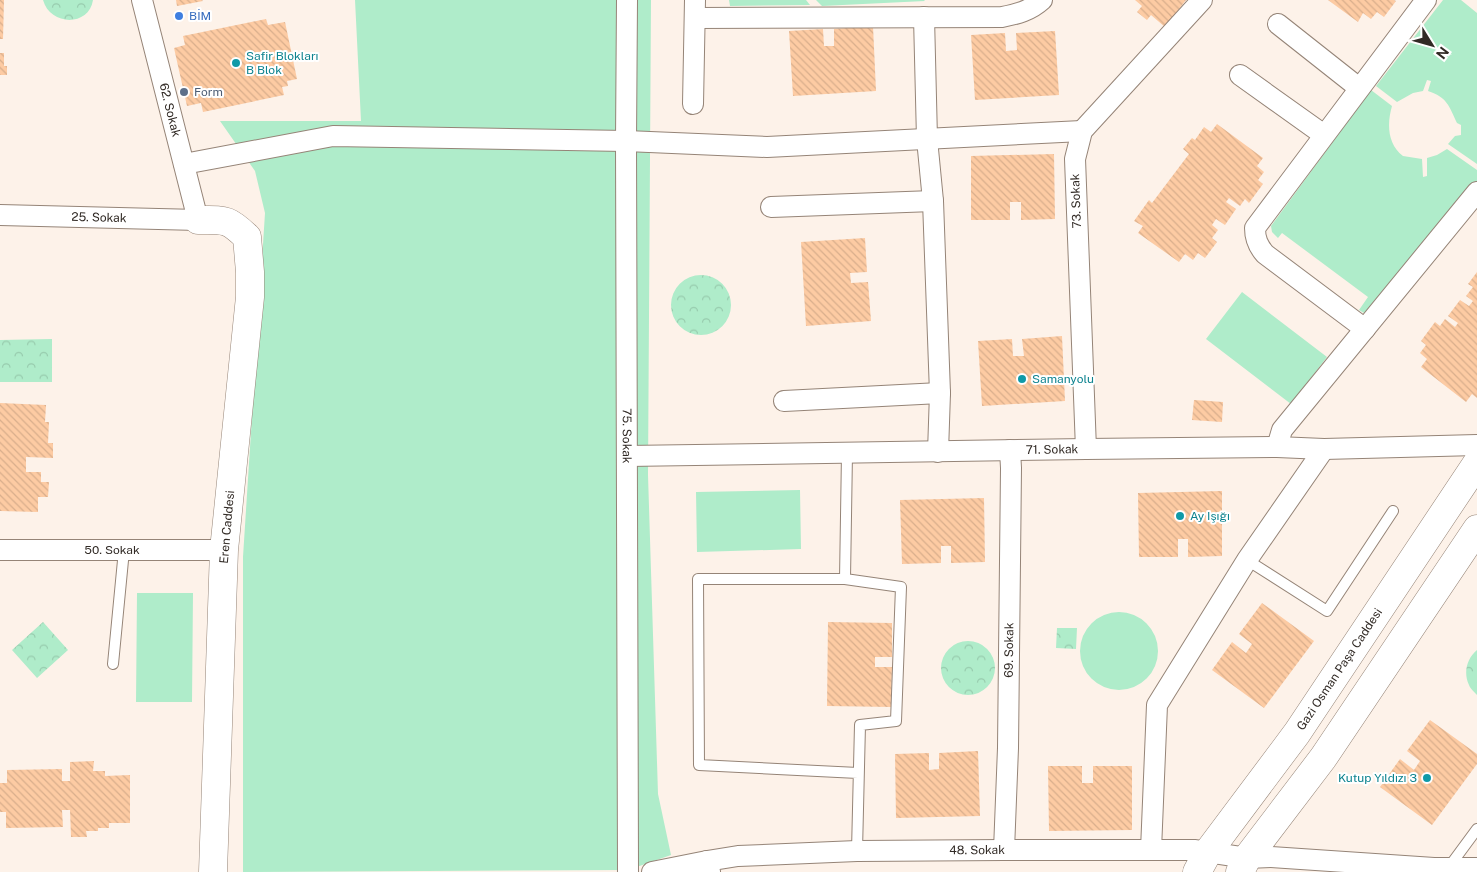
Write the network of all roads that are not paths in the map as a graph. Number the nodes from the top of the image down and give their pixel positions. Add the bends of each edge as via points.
1 (142, 0) edge
2 (628, 0) edge
3 (1042, 0) edge
4 (1202, 0) edge
5 (1426, 0) edge
6 (695, 9) edge
7 (924, 17) junction
8 (1278, 24) dead end
9 (1240, 75) dead end
10 (1359, 88) junction
11 (693, 104) dead end
12 (1082, 131) junction
13 (1324, 135) junction
14 (928, 139) junction
15 (626, 141) junction
16 (184, 164) junction
17 (1477, 192) edge
18 (933, 200) junction
19 (771, 207) dead end
20 (0, 215) edge
21 (198, 220) junction
22 (1365, 329) junction
23 (940, 393) junction
24 (784, 401) dead end
25 (1477, 445) edge
26 (1277, 447) junction
27 (1324, 448) junction
28 (1086, 449) junction
29 (1010, 450) junction
30 (938, 452) junction
31 (847, 453) junction
32 (627, 456) junction
33 (1477, 463) edge
34 (1393, 511) dead end
35 (1477, 529) edge
36 (0, 550) edge
37 (124, 550) junction
38 (224, 550) junction
39 (1247, 560) junction
40 (845, 578) junction
41 (113, 664) dead end
42 (858, 773) junction
43 (1477, 829) edge
44 (1004, 850) junction
45 (1152, 850) junction
46 (857, 851) junction
47 (1202, 862) edge
48 (1243, 865) edge
49 (708, 866) edge
50 (1477, 868) edge
51 (1438, 870) edge
52 (213, 872) edge
53 (628, 872) edge
54 (652, 872) edge

1 - 16 street, 62. Sokak
2 - 15 street, 75. Sokak
3 - 7 street via 1032,9 1007,16
4 - 12 street, 73. Sokak
5 - 10 street
6 - 7 street
6 - 11 street
7 - 14 street
8 - 10 street
9 - 13 street
10 - 13 street
12 - 14 street
12 - 28 street, 73. Sokak via 1075,160
13 - 22 street via 1258,222 1255,237 1265,254
14 - 15 street via 767,146
14 - 18 street
15 - 16 street via 333,136
15 - 32 street, 75. Sokak
16 - 21 street, 62. Sokak
17 - 22 street
18 - 19 street
18 - 23 street
20 - 21 street, 25. Sokak
21 - 38 street, Eren Caddesi via 225,220 247,237 249,252 248,327
22 - 26 street via 1282,430
23 - 24 street
23 - 30 street
25 - 27 street, 71. Sokak
26 - 27 street, 71. Sokak
26 - 28 street, 71. Sokak
27 - 39 street
28 - 29 street, 71. Sokak
29 - 30 street, 71. Sokak
29 - 44 street, 69. Sokak
30 - 31 street, 71. Sokak
31 - 32 street, 71. Sokak
31 - 40 lane
32 - 53 street, 75. Sokak
33 - 47 street, Gazi Osman Paşa Caddesi via 1297,733
34 - 39 lane via 1327,611
35 - 48 street via 1323,758
36 - 37 street, 50. Sokak
37 - 38 street, 50. Sokak
37 - 41 lane
38 - 52 street, Eren Caddesi
39 - 45 street via 1157,705
40 - 42 lane via 901,587 896,721 860,725
40 - 42 lane via 698,579 699,765
42 - 46 lane
43 - 51 lane
44 - 45 street, 48. Sokak
44 - 46 street, 48. Sokak
45 - 47 street, 48. Sokak via 1194,850
46 - 49 street, 48. Sokak via 738,856
47 - 48 street, 48. Sokak
48 - 51 street, 48. Sokak via 1271,857
49 - 54 street, 48. Sokak
50 - 51 street, 48. Sokak

